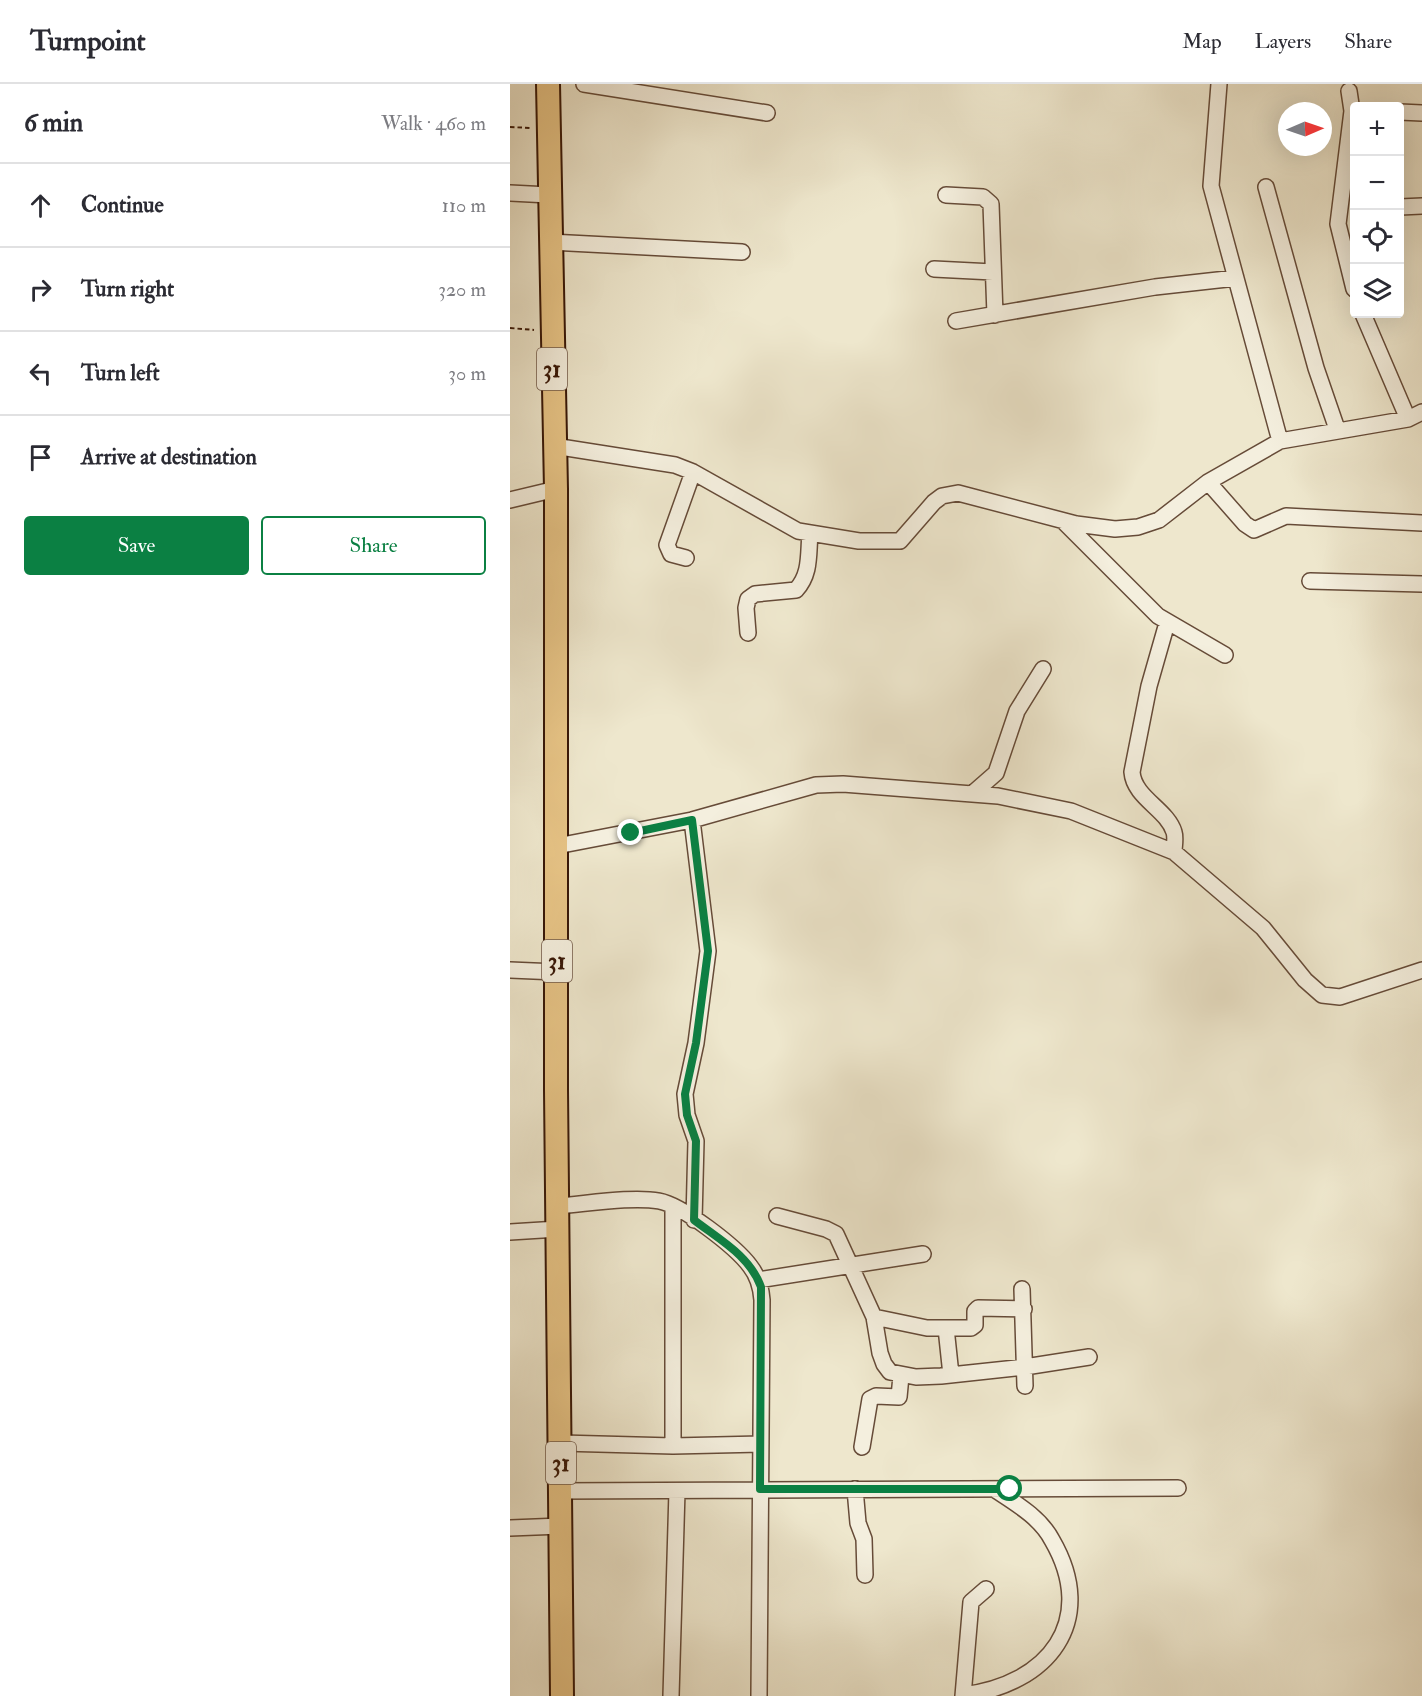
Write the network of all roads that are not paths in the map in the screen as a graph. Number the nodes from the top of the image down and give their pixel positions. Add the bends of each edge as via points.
1 (548, 84) edge
2 (584, 84) edge
3 (1219, 84) edge
4 (1349, 91) dead end
5 (1351, 102) edge
6 (1404, 112) edge
7 (766, 113) dead end
8 (1422, 113) edge
9 (1351, 156) edge
10 (1266, 187) dead end
11 (510, 193) edge
12 (549, 195) junction
13 (946, 195) dead end
14 (1422, 206) edge
15 (1404, 207) edge
16 (1348, 211) edge
17 (550, 242) junction
18 (742, 252) dead end
19 (934, 269) dead end
20 (993, 272) junction
21 (1350, 274) edge
22 (1236, 278) junction
23 (995, 315) junction
24 (1365, 318) edge
25 (956, 321) dead end
26 (1422, 412) edge
27 (1408, 419) junction
28 (1337, 429) junction
29 (1280, 441) junction
30 (554, 446) junction
31 (693, 472) junction
32 (1208, 482) junction
33 (556, 489) junction
34 (510, 500) edge
35 (1063, 521) junction
36 (1422, 523) edge
37 (810, 534) junction
38 (686, 558) dead end
39 (1310, 581) dead end
40 (1422, 584) edge
41 (1167, 622) junction
42 (748, 633) dead end
43 (1225, 655) dead end
44 (1043, 669) dead end
45 (972, 794) junction
46 (692, 820) junction
47 (557, 846) junction
48 (1174, 852) junction
49 (510, 970) edge
50 (1422, 970) edge
51 (557, 972) junction
52 (557, 1206) junction
53 (674, 1206) junction
54 (777, 1216) dead end
55 (694, 1220) junction
56 (558, 1229) junction
57 (510, 1232) edge
58 (923, 1254) dead end
59 (852, 1266) junction
60 (758, 1280) junction
61 (1022, 1289) dead end
62 (1024, 1309) junction
63 (874, 1317) junction
64 (945, 1328) junction
65 (1089, 1357) dead end
66 (1025, 1367) junction
67 (951, 1375) junction
68 (901, 1376) junction
69 (1025, 1386) dead end
70 (561, 1443) junction
71 (761, 1444) junction
72 (673, 1446) junction
73 (862, 1447) dead end
74 (1178, 1488) dead end
75 (760, 1489) junction
76 (855, 1489) junction
77 (994, 1489) junction
78 (560, 1491) junction
79 (677, 1491) junction
80 (561, 1526) junction
81 (510, 1528) edge
82 (866, 1575) dead end
83 (986, 1589) dead end
84 (562, 1696) edge
85 (671, 1696) edge
86 (759, 1696) edge
87 (963, 1696) edge

1 - 12 highway, 31
2 - 7 street
3 - 22 street via 1211,186
4 - 5 street
6 - 8 street
9 - 16 street
10 - 28 street
11 - 12 street
12 - 17 highway, 31
13 - 20 street via 983,197 991,204
14 - 15 street
16 - 21 street via 1338,231
17 - 18 street
17 - 30 highway, 31
19 - 20 street
20 - 23 street
22 - 23 street via 1155,287
22 - 29 street
23 - 25 street
24 - 27 street
26 - 27 street
27 - 28 street
28 - 29 street
29 - 32 street
30 - 31 street via 666,463
30 - 33 highway, 31
31 - 37 street via 765,514
31 - 38 street via 668,545 671,554
32 - 35 street via 1165,516 1138,527 1115,529
32 - 36 street via 1254,530 1286,516
33 - 34 street
33 - 47 highway, 31
35 - 37 street via 969,494 950,494 934,502 904,538 887,543
35 - 41 street via 1144,604
37 - 42 street via 803,582 796,590 748,598
39 - 40 street
41 - 43 street
41 - 48 street via 1132,772 1136,785 1169,822 1175,834
44 - 45 street via 1017,711 996,773
45 - 46 street via 830,784 805,787
45 - 48 street via 1071,811
46 - 47 street
46 - 55 street via 708,951 685,1094 696,1141
47 - 51 highway, 31
48 - 50 street via 1263,928 1322,995 1340,997
49 - 51 street
51 - 52 highway, 31
52 - 53 street via 649,1200
52 - 56 highway, 31
53 - 55 street
53 - 72 street
54 - 59 street via 836,1234
55 - 60 street via 743,1258
56 - 57 street
56 - 70 highway, 31
58 - 59 street
59 - 60 street
59 - 63 street
60 - 71 street via 762,1300
61 - 62 street
62 - 64 street via 978,1308 974,1327
62 - 66 street
63 - 64 street via 911,1326
63 - 68 street via 884,1364 890,1372
64 - 67 street
65 - 66 street
66 - 67 street
66 - 69 street
67 - 68 street
68 - 73 street via 899,1397 870,1399
70 - 72 street
70 - 78 highway, 31
71 - 72 street
71 - 75 street
74 - 77 street
75 - 76 street
75 - 79 street
75 - 86 street
76 - 77 street
76 - 82 street
77 - 87 street via 1030,1514 1052,1539 1065,1569 1071,1613 1054,1648 1018,1679 996,1690
78 - 79 street
78 - 80 highway, 31
79 - 85 street
80 - 81 street
80 - 84 highway, 31
83 - 87 street via 971,1602

